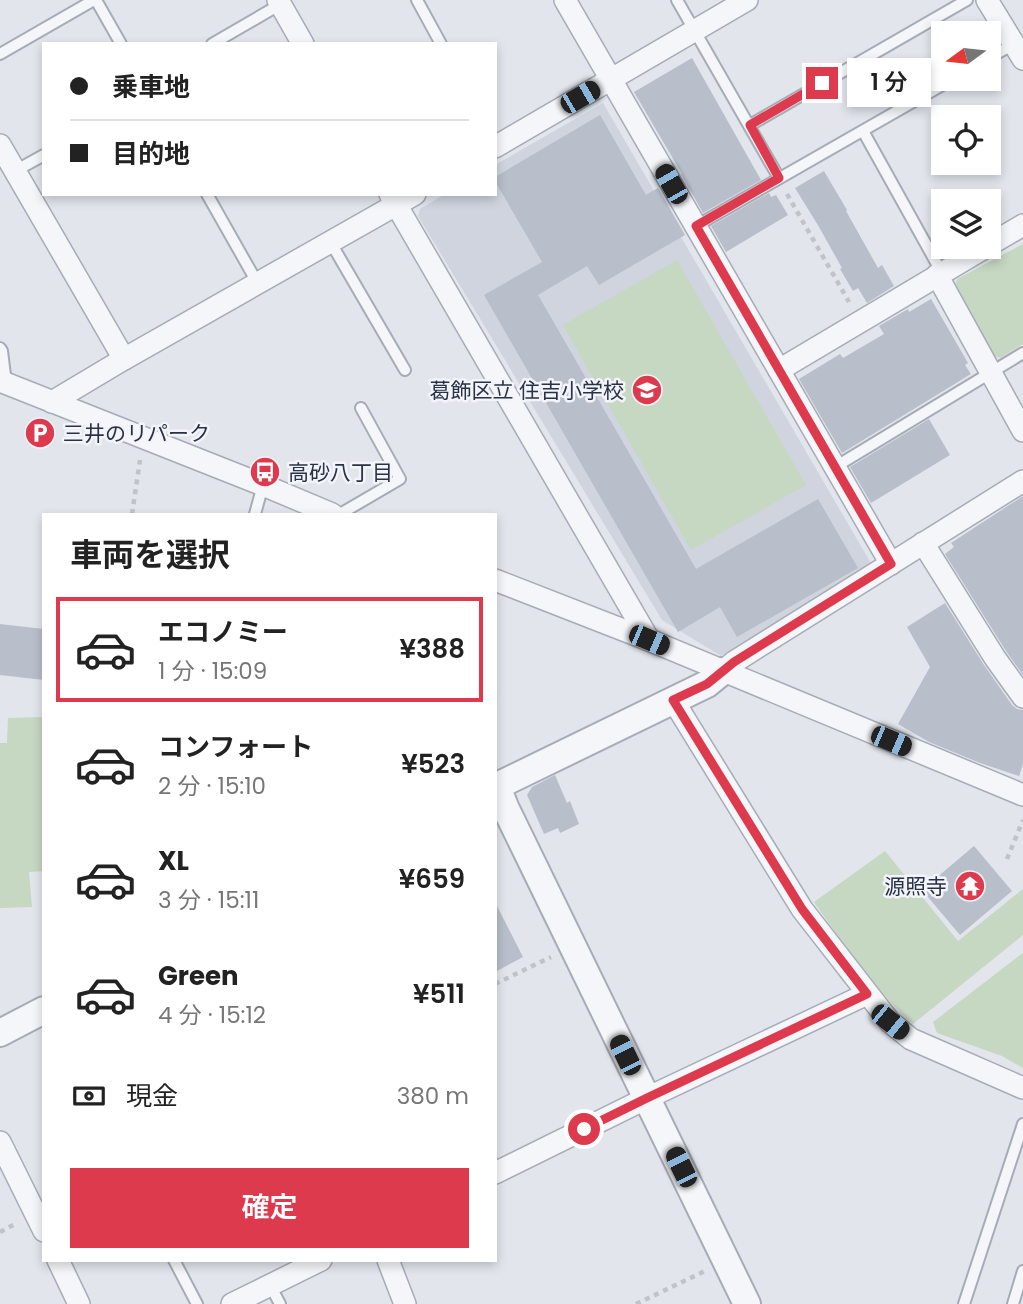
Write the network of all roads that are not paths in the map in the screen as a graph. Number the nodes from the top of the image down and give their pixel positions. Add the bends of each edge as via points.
1 (67, 0) edge
2 (95, 0) edge
3 (416, 0) edge
4 (565, 0) edge
5 (677, 0) edge
6 (747, 0) edge
7 (967, 0) edge
8 (987, 0) edge
9 (280, 2) edge
10 (74, 12) junction
11 (695, 31) junction
12 (120, 42) edge
13 (215, 42) edge
14 (302, 42) edge
15 (440, 42) edge
16 (1018, 52) edge
17 (0, 54) edge
18 (610, 80) junction
19 (933, 91) edge
20 (750, 125) junction
21 (863, 131) junction
22 (497, 142) edge
23 (0, 145) edge
24 (42, 156) edge
25 (15, 171) junction
26 (779, 178) junction
27 (209, 196) edge
28 (401, 198) edge
29 (1023, 225) edge
30 (696, 226) junction
31 (1001, 238) edge
32 (331, 243) junction
33 (965, 259) edge
34 (940, 274) junction
35 (258, 284) junction
36 (0, 348) edge
37 (1023, 353) edge
38 (124, 359) junction
39 (405, 370) dead end
40 (779, 370) junction
41 (991, 372) junction
42 (3, 382) edge
43 (52, 402) junction
44 (361, 408) dead end
45 (1023, 431) edge
46 (835, 467) junction
47 (1023, 481) edge
48 (263, 485) junction
49 (255, 513) edge
50 (330, 513) edge
51 (342, 513) edge
52 (923, 544) junction
53 (891, 564) junction
54 (497, 581) edge
55 (649, 640) junction
56 (723, 671) junction
57 (1023, 697) edge
58 (673, 700) junction
59 (497, 786) edge
60 (497, 788) edge
61 (1019, 790) edge
62 (867, 994) junction
63 (42, 1011) edge
64 (0, 1033) edge
65 (1023, 1088) edge
66 (647, 1098) junction
67 (1023, 1124) edge
68 (0, 1142) edge
69 (497, 1172) edge
70 (42, 1227) edge
71 (59, 1262) edge
72 (175, 1262) edge
73 (315, 1262) edge
74 (389, 1262) edge
75 (1023, 1272) edge
76 (275, 1294) edge
77 (79, 1304) edge
78 (197, 1304) edge
79 (232, 1304) edge
80 (405, 1304) edge
81 (747, 1304) edge
82 (964, 1304) edge
83 (1013, 1304) edge

1 - 10 lane
2 - 10 lane
2 - 12 lane
3 - 15 lane
4 - 18 street
5 - 11 lane
6 - 11 street
7 - 20 lane
8 - 16 street
9 - 13 lane
9 - 14 street
10 - 17 lane
11 - 18 street
11 - 20 lane
18 - 22 street
18 - 30 street
19 - 21 lane
20 - 26 lane
21 - 26 lane
21 - 34 lane
23 - 25 street
24 - 25 lane
25 - 38 street
26 - 30 lane
27 - 35 lane
28 - 32 street
28 - 55 street
29 - 31 street
30 - 40 street
32 - 35 street
32 - 39 lane
33 - 34 street
34 - 40 street
34 - 41 street
35 - 38 street
36 - 42 lane
37 - 41 lane
38 - 43 street
40 - 46 street
41 - 45 street
41 - 46 lane
42 - 43 street
43 - 48 street
44 - 51 lane via 400,480
46 - 53 street
47 - 52 street
48 - 49 lane
48 - 50 street
52 - 53 street
52 - 57 street
53 - 56 street
54 - 55 street
55 - 56 street
56 - 58 street
56 - 61 street
58 - 59 street
58 - 62 street via 802,909
60 - 66 street
62 - 65 street via 911,1039
62 - 66 street
63 - 64 street
66 - 69 street
66 - 81 street
67 - 82 lane
68 - 70 street
71 - 77 street
72 - 78 lane
73 - 76 street via 291,1270
74 - 80 street
75 - 83 lane
76 - 79 street

